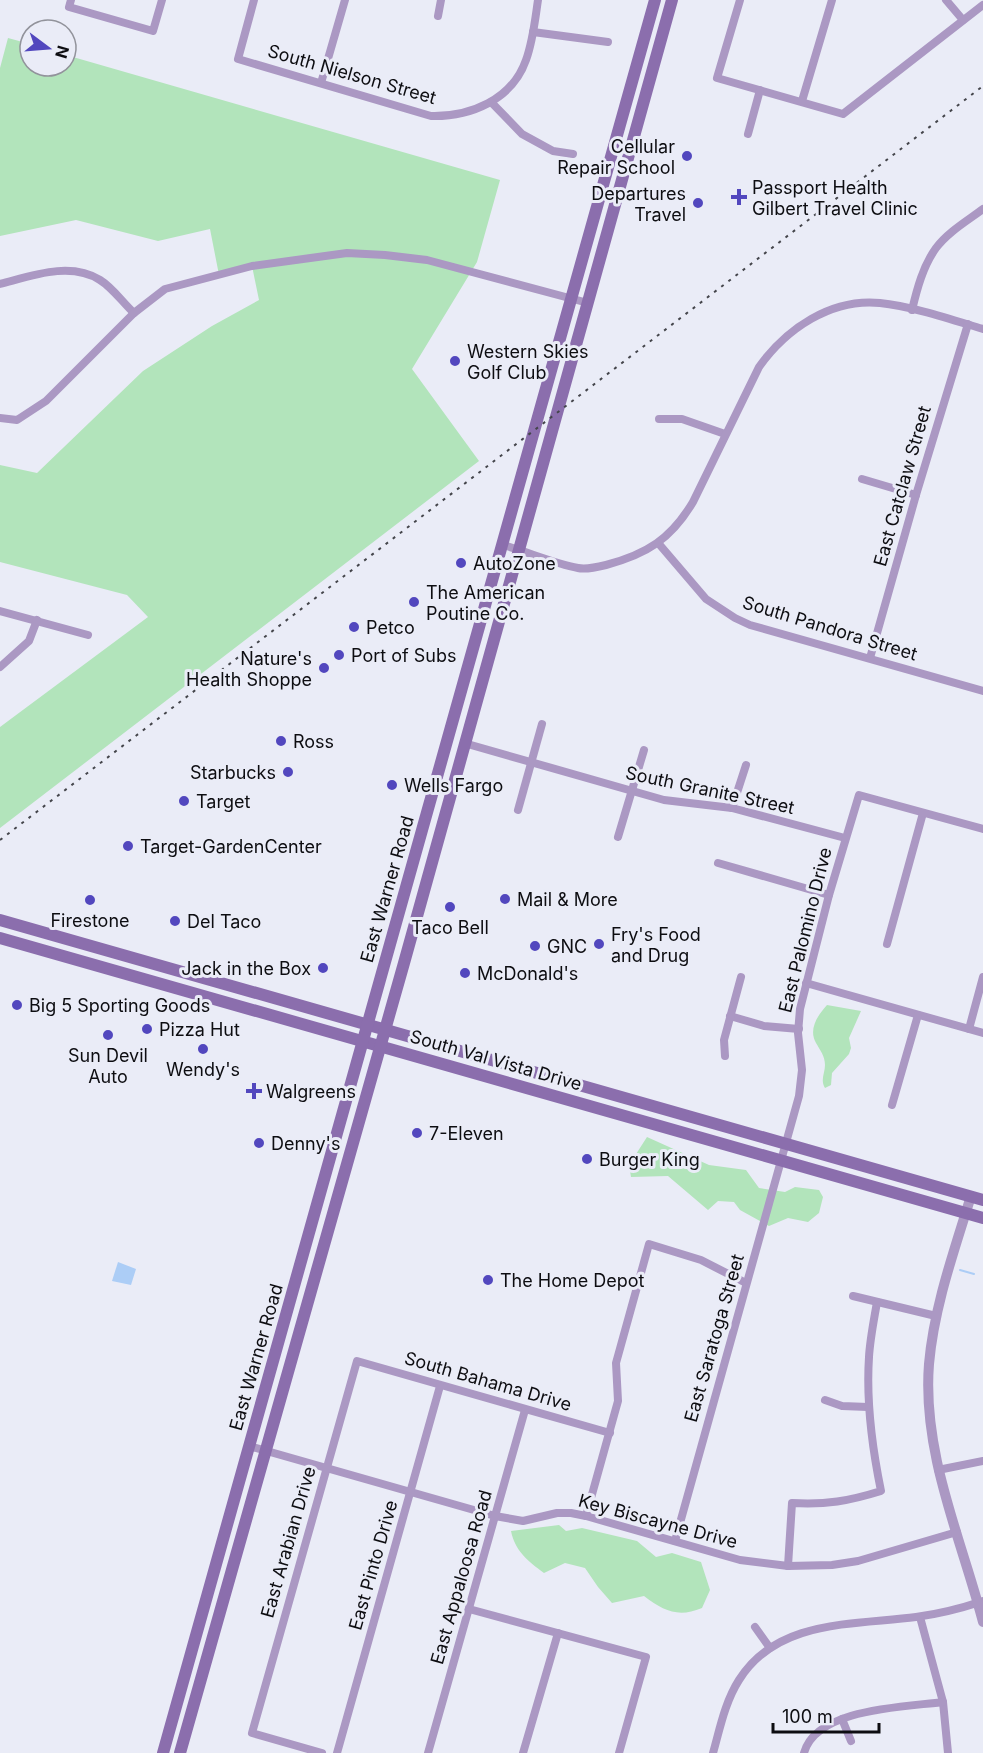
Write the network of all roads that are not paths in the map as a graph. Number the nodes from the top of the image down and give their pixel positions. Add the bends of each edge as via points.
1 (162, 0) edge
2 (254, 0) edge
3 (345, 0) edge
4 (441, 0) edge
5 (538, 0) edge
6 (655, 0) edge
7 (672, 0) edge
8 (740, 0) edge
9 (832, 0) edge
10 (946, 0) edge
11 (70, 4) edge
12 (983, 5) edge
13 (438, 16) dead end
14 (963, 20) junction
15 (533, 32) junction
16 (608, 42) dead end
17 (321, 83) junction
18 (760, 90) junction
19 (802, 101) junction
20 (491, 102) junction
21 (748, 135) dead end
22 (573, 154) dead end
23 (983, 209) edge
24 (0, 284) edge
25 (573, 299) junction
26 (588, 303) junction
27 (912, 310) junction
28 (134, 313) junction
29 (968, 324) junction
30 (983, 329) edge
31 (0, 418) edge
32 (659, 419) dead end
33 (726, 434) junction
34 (862, 479) dead end
35 (916, 495) junction
36 (659, 544) junction
37 (503, 545) junction
38 (519, 549) junction
39 (0, 610) edge
40 (483, 616) junction
41 (37, 620) junction
42 (499, 621) junction
43 (88, 635) dead end
44 (870, 658) junction
45 (0, 667) edge
46 (466, 679) junction
47 (983, 691) edge
48 (542, 723) dead end
49 (464, 743) junction
50 (644, 750) dead end
51 (532, 763) junction
52 (746, 765) dead end
53 (631, 791) junction
54 (732, 808) junction
55 (518, 810) dead end
56 (923, 813) junction
57 (983, 829) edge
58 (618, 837) dead end
59 (845, 838) junction
60 (420, 841) junction
61 (437, 844) junction
62 (718, 863) dead end
63 (829, 895) junction
64 (0, 920) edge
65 (0, 938) edge
66 (887, 944) dead end
67 (141, 961) junction
68 (137, 976) junction
69 (741, 977) dead end
70 (983, 977) edge
71 (806, 983) junction
72 (918, 1015) junction
73 (730, 1016) junction
74 (368, 1023) junction
75 (386, 1029) junction
76 (799, 1029) junction
77 (969, 1029) junction
78 (983, 1033) edge
79 (363, 1041) junction
80 (381, 1046) junction
81 (725, 1056) dead end
82 (565, 1081) junction
83 (560, 1097) junction
84 (892, 1105) dead end
85 (786, 1144) junction
86 (781, 1160) junction
87 (323, 1187) junction
88 (339, 1191) junction
89 (977, 1198) edge
90 (966, 1213) junction
91 (983, 1218) edge
92 (296, 1281) junction
93 (746, 1283) junction
94 (311, 1285) junction
95 (853, 1296) dead end
96 (877, 1302) junction
97 (936, 1316) junction
98 (357, 1361) joint
99 (440, 1386) junction
100 (825, 1400) dead end
101 (868, 1407) junction
102 (525, 1410) junction
103 (610, 1433) junction
104 (249, 1446) junction
105 (265, 1451) junction
106 (983, 1461) edge
107 (326, 1468) junction
108 (939, 1470) junction
109 (411, 1492) junction
110 (495, 1516) junction
111 (586, 1516) junction
112 (957, 1532) junction
113 (675, 1541) junction
114 (788, 1566) junction
115 (980, 1602) edge
116 (470, 1609) junction
117 (920, 1617) junction
118 (983, 1622) edge
119 (755, 1627) dead end
120 (558, 1633) junction
121 (770, 1648) junction
122 (943, 1702) junction
123 (842, 1719) junction
124 (851, 1741) dead end
125 (163, 1753) edge
126 (180, 1753) edge
127 (322, 1753) edge
128 (337, 1753) edge
129 (428, 1753) edge
130 (523, 1753) edge
131 (619, 1753) edge
132 (713, 1753) edge
133 (804, 1753) edge
134 (948, 1753) edge

1 - 11 street via 153,32
2 - 17 street, South Nielson Street via 238,59
3 - 17 street
4 - 13 street
5 - 15 street, South Nielson Street
6 - 25 main road, East Warner Road
7 - 26 main road, East Warner Road
8 - 18 street via 717,78
9 - 19 street
10 - 14 street
12 - 14 street
14 - 19 street via 843,114
15 - 16 street
15 - 20 street, South Nielson Street via 517,77
17 - 20 street, South Nielson Street via 431,117 462,114
18 - 19 street
18 - 21 street
20 - 22 street via 522,134 553,151
23 - 27 street via 936,248 919,282
24 - 28 street via 59,270 81,272 101,280
25 - 26 street
25 - 28 street via 428,260 347,253 252,266 165,289
25 - 37 main road, East Warner Road
26 - 38 main road, East Warner Road
27 - 29 street
27 - 33 street via 859,303 826,311 803,323 780,341 759,367
28 - 31 street via 46,401 17,420
29 - 30 street
29 - 35 street, East Catclaw Street
32 - 33 street via 682,419
33 - 36 street via 690,507
34 - 35 street
35 - 44 street, East Catclaw Street
36 - 38 street via 622,561 581,569
36 - 44 street, South Pandora Street via 706,599 735,618
37 - 38 street
37 - 40 main road, East Warner Road
38 - 42 main road, East Warner Road
39 - 41 street
40 - 42 main road
40 - 46 main road, East Warner Road
41 - 43 street
41 - 45 street via 29,641
42 - 49 main road, East Warner Road
44 - 47 street, South Pandora Street
46 - 49 main road via 458,734
46 - 60 main road, East Warner Road
48 - 51 street
49 - 51 street, South Granite Street
49 - 61 main road, East Warner Road
50 - 53 street
51 - 53 street, South Granite Street
51 - 55 street
52 - 54 street
53 - 54 street, South Granite Street via 675,803
53 - 58 street
54 - 59 street, South Granite Street
56 - 57 street
56 - 59 street, East Palomino Drive via 859,795
56 - 66 street
59 - 63 street, East Palomino Drive
60 - 61 main road
60 - 74 main road, East Warner Road
61 - 75 main road, East Warner Road
62 - 63 street
63 - 71 street, East Palomino Drive
64 - 67 main road, South Val Vista Drive
65 - 68 main road, South Val Vista Drive
67 - 68 main road
67 - 74 main road, South Val Vista Drive
68 - 79 main road, South Val Vista Drive
69 - 73 street
70 - 77 street
71 - 72 street
71 - 76 street, East Palomino Drive
72 - 77 street
72 - 84 street
73 - 76 street via 764,1026
73 - 81 street
74 - 75 main road, South Val Vista Drive
74 - 79 main road, East Warner Road
75 - 80 main road, East Warner Road
75 - 82 main road, South Val Vista Drive
76 - 85 street, East Palomino Drive via 802,1070
77 - 78 street
79 - 80 main road, South Val Vista Drive
79 - 87 main road, East Warner Road
80 - 83 main road, South Val Vista Drive
80 - 88 main road, East Warner Road
82 - 83 main road
82 - 85 main road, South Val Vista Drive
83 - 86 main road, South Val Vista Drive
85 - 86 street, East Saratoga Street
85 - 89 main road, South Val Vista Drive
86 - 90 main road, South Val Vista Drive
86 - 93 street, East Saratoga Street
87 - 88 main road
87 - 92 main road, East Warner Road
88 - 94 main road, East Warner Road
89 - 90 street
90 - 91 main road, South Val Vista Drive
90 - 97 street
92 - 94 main road
92 - 104 main road, East Warner Road
93 - 103 street via 701,1260 650,1244 616,1363 618,1401
93 - 113 street, East Saratoga Street
94 - 105 main road, East Warner Road
95 - 96 street
96 - 97 street
96 - 101 street via 868,1356
97 - 108 street via 929,1402
98 - 99 street, South Bahama Drive
98 - 107 street, East Arabian Drive
99 - 102 street, South Bahama Drive
99 - 109 street, East Pinto Drive
100 - 101 street via 842,1406
101 - 114 street via 881,1491 819,1505 792,1503
102 - 103 street, South Bahama Drive
102 - 110 street, East Appaloosa Road
103 - 111 street
104 - 105 street, Key Biscayne Drive
104 - 125 main road, East Warner Road
105 - 107 street, Key Biscayne Drive
105 - 126 main road, East Warner Road
106 - 108 street
107 - 109 street, Key Biscayne Drive
107 - 127 street, East Arabian Drive via 252,1733
108 - 112 street
109 - 110 street, Key Biscayne Drive
109 - 128 street, East Pinto Drive
110 - 111 street, Key Biscayne Drive via 522,1521 557,1513
110 - 116 street, East Appaloosa Road
111 - 113 street, Key Biscayne Drive
112 - 114 street, Key Biscayne Drive via 858,1561
112 - 115 street
113 - 114 street, Key Biscayne Drive via 740,1560
115 - 117 street
115 - 118 street
116 - 120 street
116 - 129 street, East Appaloosa Road
117 - 121 street via 810,1630 782,1639
117 - 122 street
119 - 121 street
120 - 130 street
120 - 131 street via 646,1657
121 - 132 street via 751,1663 739,1680
122 - 123 street via 862,1712
122 - 134 street
123 - 124 street
123 - 133 street via 818,1732

